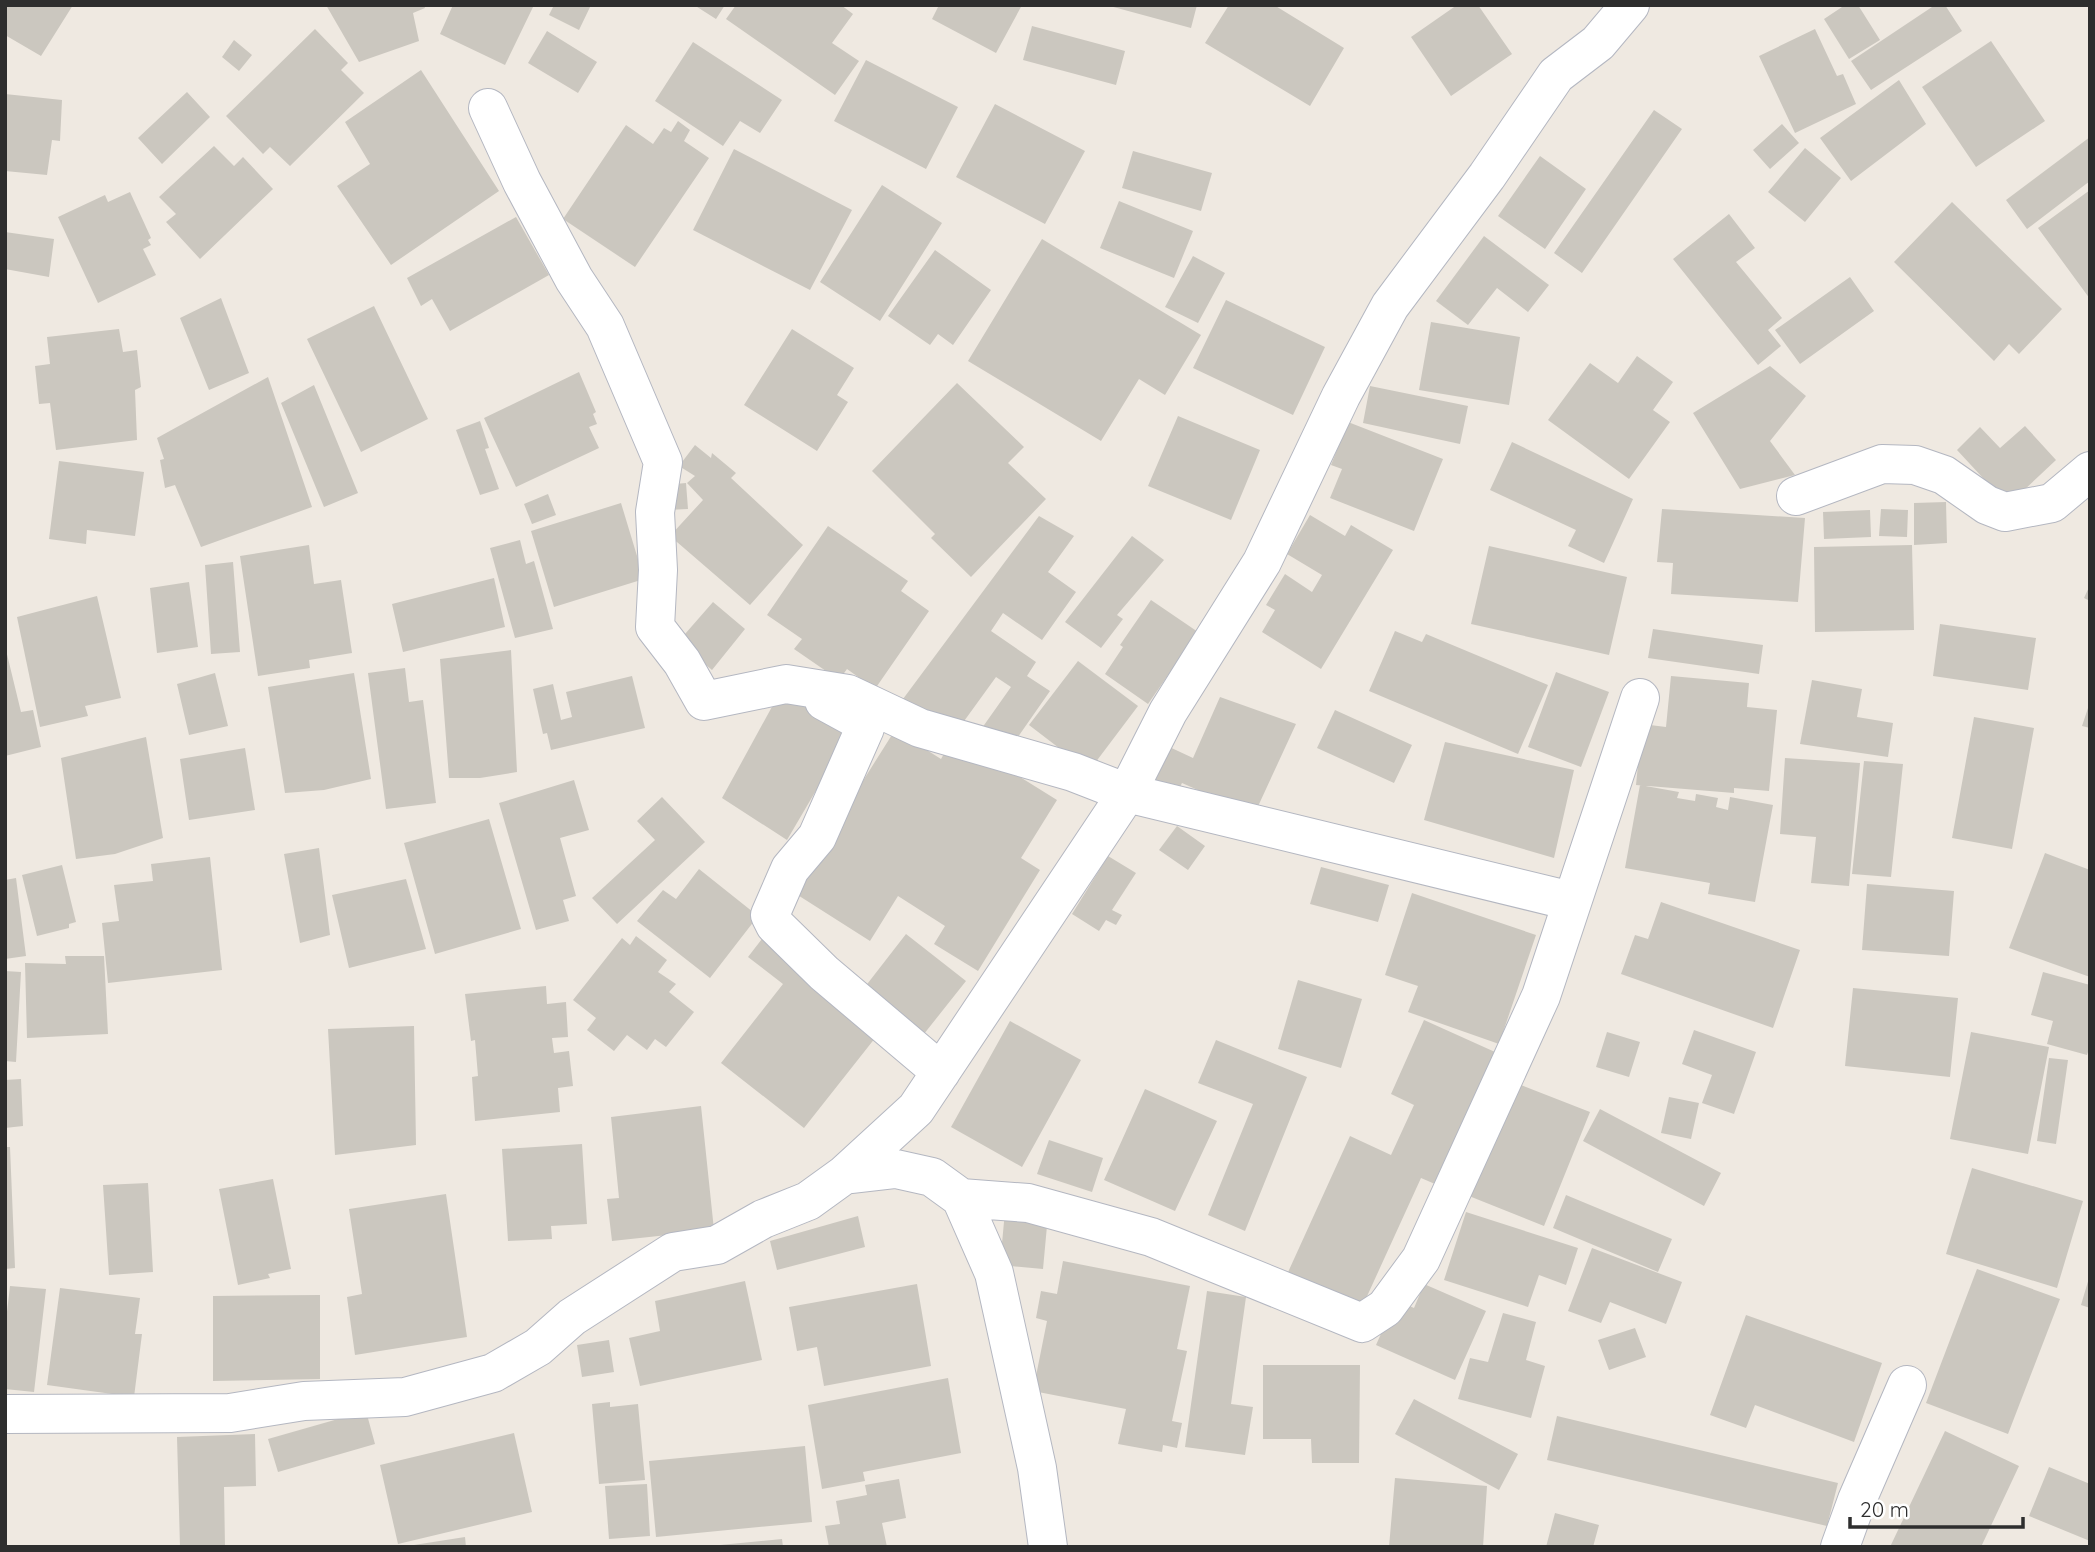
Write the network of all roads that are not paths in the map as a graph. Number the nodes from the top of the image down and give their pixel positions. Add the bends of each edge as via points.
1 (1630, 5) edge
2 (488, 108) dead end
3 (2090, 471) edge
4 (1796, 496) dead end
5 (1640, 698) dead end
6 (704, 701) junction
7 (1127, 793) junction
8 (1571, 901) junction
9 (941, 1072) junction
10 (844, 1175) junction
11 (961, 1198) junction
12 (1907, 1385) dead end
13 (5, 1414) edge
14 (1048, 1547) edge
15 (1840, 1547) edge

1 - 7 street via 1598,43 1556,75 1390,306 1341,396 1262,562 1168,712
2 - 6 street via 574,279 606,326 663,462 655,512 655,627
3 - 4 street via 2052,503 2005,512 1944,475 1915,465 1882,464
5 - 8 street
6 - 7 street via 786,684 848,694 920,728 1073,772
6 - 9 street via 802,688 865,728 817,837 790,869 770,915 824,973
7 - 8 street
7 - 9 street
8 - 11 street via 1541,996 1421,1259 1385,1308 1362,1323 1151,1237 1028,1203
9 - 10 street via 916,1109
10 - 11 street via 896,1169 932,1177
10 - 13 street via 808,1201 717,1245 673,1252 572,1317 538,1347 493,1373 405,1397 304,1401 230,1413
11 - 14 street via 994,1273 1037,1468
12 - 15 street

